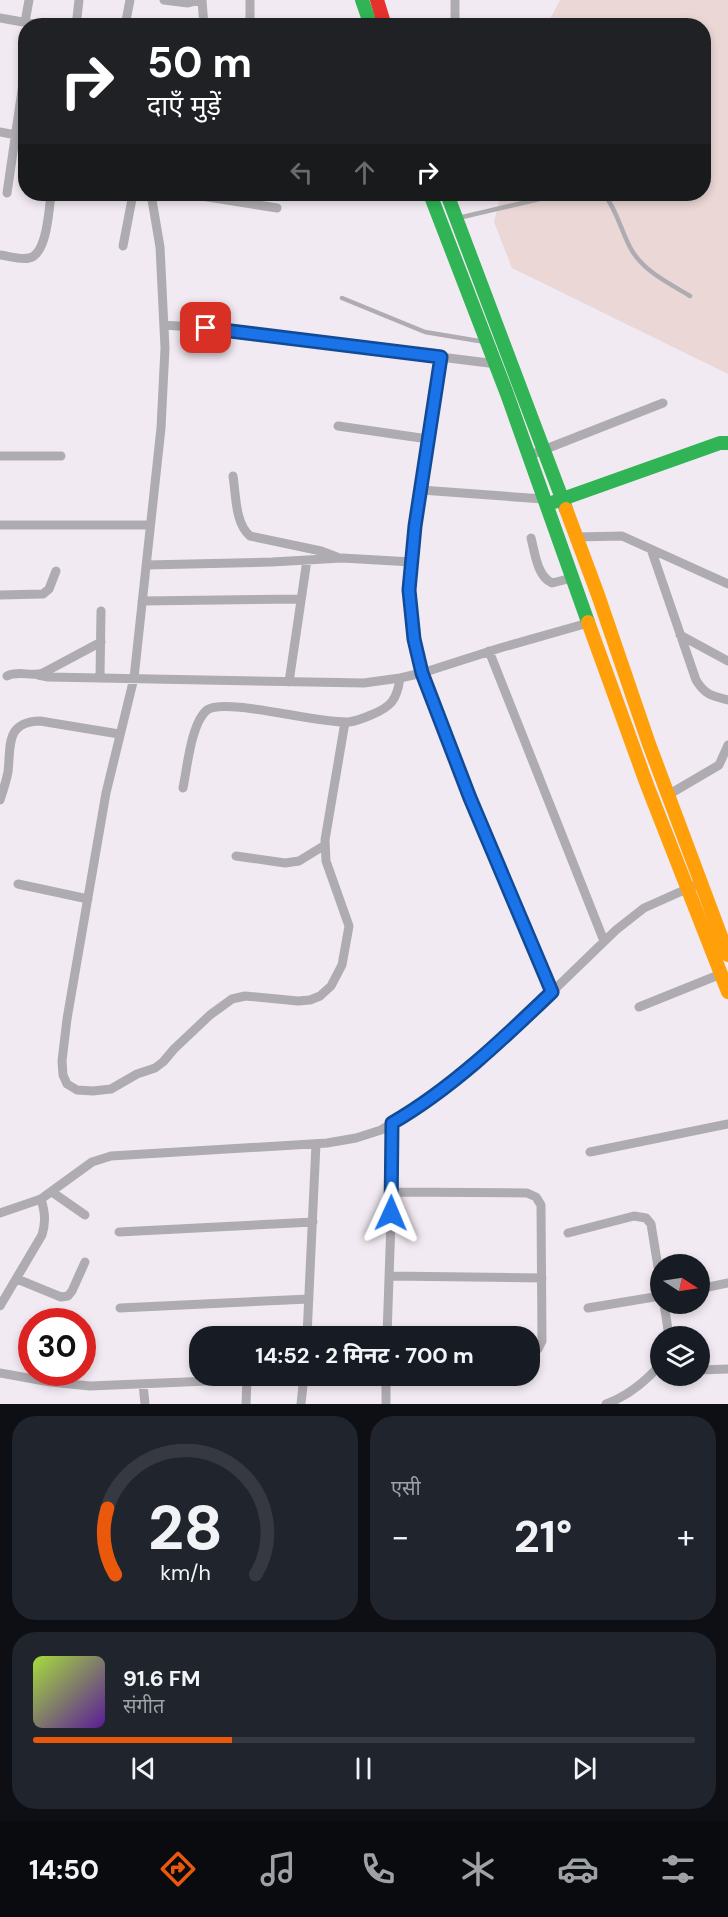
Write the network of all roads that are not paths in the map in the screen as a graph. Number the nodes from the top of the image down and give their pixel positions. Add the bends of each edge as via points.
1 (29, 0) edge
2 (79, 0) edge
3 (130, 0) edge
4 (164, 0) edge
5 (201, 0) edge
6 (250, 0) edge
7 (362, 0) edge
8 (377, 0) edge
9 (455, 0) edge
10 (0, 18) edge
11 (28, 18) edge
12 (77, 18) edge
13 (127, 18) edge
14 (203, 18) edge
15 (250, 18) edge
16 (368, 18) edge
17 (383, 18) edge
18 (455, 18) edge
19 (18, 21) edge
20 (18, 115) edge
21 (0, 132) edge
22 (15, 135) junction
23 (18, 136) edge
24 (7, 193) dead end
25 (50, 201) edge
26 (132, 201) edge
27 (152, 201) edge
28 (243, 201) edge
29 (433, 201) edge
30 (450, 201) edge
31 (530, 201) edge
32 (607, 201) edge
33 (277, 208) dead end
34 (456, 218) junction
35 (442, 224) junction
36 (123, 246) dead end
37 (0, 255) edge
38 (690, 296) dead end
39 (342, 298) dead end
40 (164, 325) junction
41 (487, 343) junction
42 (503, 343) junction
43 (441, 357) junction
44 (495, 364) junction
45 (512, 365) junction
46 (663, 403) dead end
47 (338, 426) dead end
48 (428, 439) junction
49 (728, 442) edge
50 (543, 449) junction
51 (0, 456) edge
52 (61, 456) dead end
53 (528, 456) junction
54 (233, 476) dead end
55 (420, 490) junction
56 (562, 500) junction
57 (544, 502) junction
58 (0, 525) edge
59 (150, 525) junction
60 (576, 537) junction
61 (531, 538) dead end
62 (651, 549) junction
63 (342, 558) junction
64 (307, 560) junction
65 (412, 562) junction
66 (146, 565) junction
67 (56, 571) dead end
68 (572, 578) junction
69 (728, 584) edge
70 (0, 596) edge
71 (301, 599) junction
72 (142, 601) junction
73 (101, 611) dead end
74 (588, 623) junction
75 (680, 635) junction
76 (101, 642) junction
77 (489, 651) junction
78 (728, 661) edge
79 (422, 673) junction
80 (38, 675) junction
81 (7, 676) dead end
82 (100, 677) junction
83 (134, 678) junction
84 (399, 678) junction
85 (289, 682) junction
86 (728, 700) edge
87 (345, 722) junction
88 (119, 734) junction
89 (728, 745) edge
90 (719, 765) junction
91 (728, 771) edge
92 (183, 789) dead end
93 (668, 795) junction
94 (0, 800) edge
95 (325, 845) junction
96 (237, 856) dead end
97 (18, 884) dead end
98 (694, 886) junction
99 (88, 899) junction
100 (604, 941) junction
101 (728, 955) edge
102 (721, 974) junction
103 (552, 992) junction
104 (728, 992) edge
105 (639, 1007) dead end
106 (392, 1123) junction
107 (728, 1124) edge
108 (316, 1144) junction
109 (590, 1152) dead end
110 (52, 1192) junction
111 (392, 1192) junction
112 (41, 1199) junction
113 (0, 1213) edge
114 (86, 1215) dead end
115 (313, 1222) junction
116 (120, 1232) dead end
117 (568, 1233) dead end
118 (656, 1254) edge
119 (85, 1262) dead end
120 (389, 1276) junction
121 (542, 1278) junction
122 (16, 1279) junction
123 (728, 1283) edge
124 (710, 1287) edge
125 (650, 1298) edge
126 (309, 1299) junction
127 (0, 1306) edge
128 (120, 1308) dead end
129 (588, 1308) dead end
130 (308, 1326) edge
131 (387, 1326) edge
132 (540, 1345) edge
133 (728, 1369) edge
134 (710, 1370) edge
135 (0, 1373) edge
136 (650, 1377) edge
137 (189, 1382) edge
138 (143, 1384) junction
139 (247, 1386) edge
140 (303, 1386) edge
141 (387, 1386) edge
142 (610, 1403) edge
143 (145, 1404) edge
144 (246, 1404) edge
145 (301, 1404) edge
146 (386, 1404) edge

1 - 11 street
2 - 12 street
3 - 13 street
4 - 5 street
5 - 14 street
6 - 15 street
7 - 16 street
8 - 17 street
9 - 18 street
10 - 19 street
20 - 22 street
21 - 22 street
22 - 23 street
22 - 24 street
25 - 37 street via 37,255
26 - 36 street
27 - 40 street via 160,247
28 - 33 street
29 - 35 street
30 - 34 street
31 - 34 lane
32 - 38 lane via 639,261
34 - 35 lane
34 - 42 street
35 - 41 street
39 - 41 lane via 425,332
40 - 43 street
40 - 59 street via 163,395
41 - 42 lane
41 - 44 street
42 - 45 street
43 - 44 street
43 - 48 street
44 - 45 street
44 - 53 street
45 - 50 street
46 - 50 street
47 - 48 street
48 - 55 street
49 - 56 street
50 - 53 street
50 - 56 street
51 - 52 street
53 - 57 street
54 - 63 street via 241,523 250,536
55 - 57 street
55 - 65 street
56 - 57 street
56 - 60 street
57 - 68 street
58 - 59 street
59 - 66 street
60 - 62 street via 622,536
60 - 93 street
61 - 68 street via 546,580 552,583
62 - 69 street
62 - 75 street
63 - 64 street
63 - 65 street
64 - 66 street
64 - 71 street
65 - 79 street via 409,590
66 - 72 street
67 - 70 street via 43,594
68 - 74 street
71 - 72 street
71 - 85 street
72 - 83 street
73 - 76 street
74 - 77 street
74 - 98 street via 647,784
75 - 78 street
75 - 86 street via 702,690
76 - 80 street
76 - 82 street
77 - 79 street
77 - 100 street
79 - 84 street
79 - 103 street
80 - 81 street
80 - 82 street
82 - 83 street
83 - 85 street
83 - 88 street
84 - 85 street via 348,684
84 - 87 street via 391,705
87 - 92 street via 215,707 206,711 195,732
87 - 95 street
88 - 94 street via 40,721 28,721 17,727 11,738 8,774
88 - 99 street
89 - 90 street
90 - 91 street
90 - 93 street
93 - 98 street
95 - 96 street via 299,861 285,863
95 - 99 street via 326,861 349,926 342,965 331,986 310,1000 245,996 232,999 154,1068 111,1089 93,1091 77,1090 67,1083 62,1061
97 - 99 street
98 - 100 street via 644,908
98 - 101 street
98 - 102 street
100 - 103 street
102 - 104 street
102 - 105 street
103 - 106 street via 448,1085
106 - 108 street via 356,1138
106 - 111 street
107 - 109 street
108 - 110 street via 111,1156 92,1162
108 - 115 street
110 - 112 street
110 - 114 street
111 - 120 street
111 - 121 street via 527,1193 536,1197 542,1204
112 - 113 street
112 - 122 street via 45,1226
115 - 116 street
115 - 126 street
117 - 118 street via 634,1216 646,1218 651,1224
119 - 122 street via 68,1296 61,1297
120 - 121 street
120 - 131 street
121 - 132 street
122 - 127 street
123 - 124 street
125 - 129 street
126 - 128 street
126 - 130 street
133 - 134 street
135 - 138 street via 90,1386
136 - 142 street
137 - 138 street
138 - 143 street
139 - 144 street
140 - 145 street
141 - 146 street

